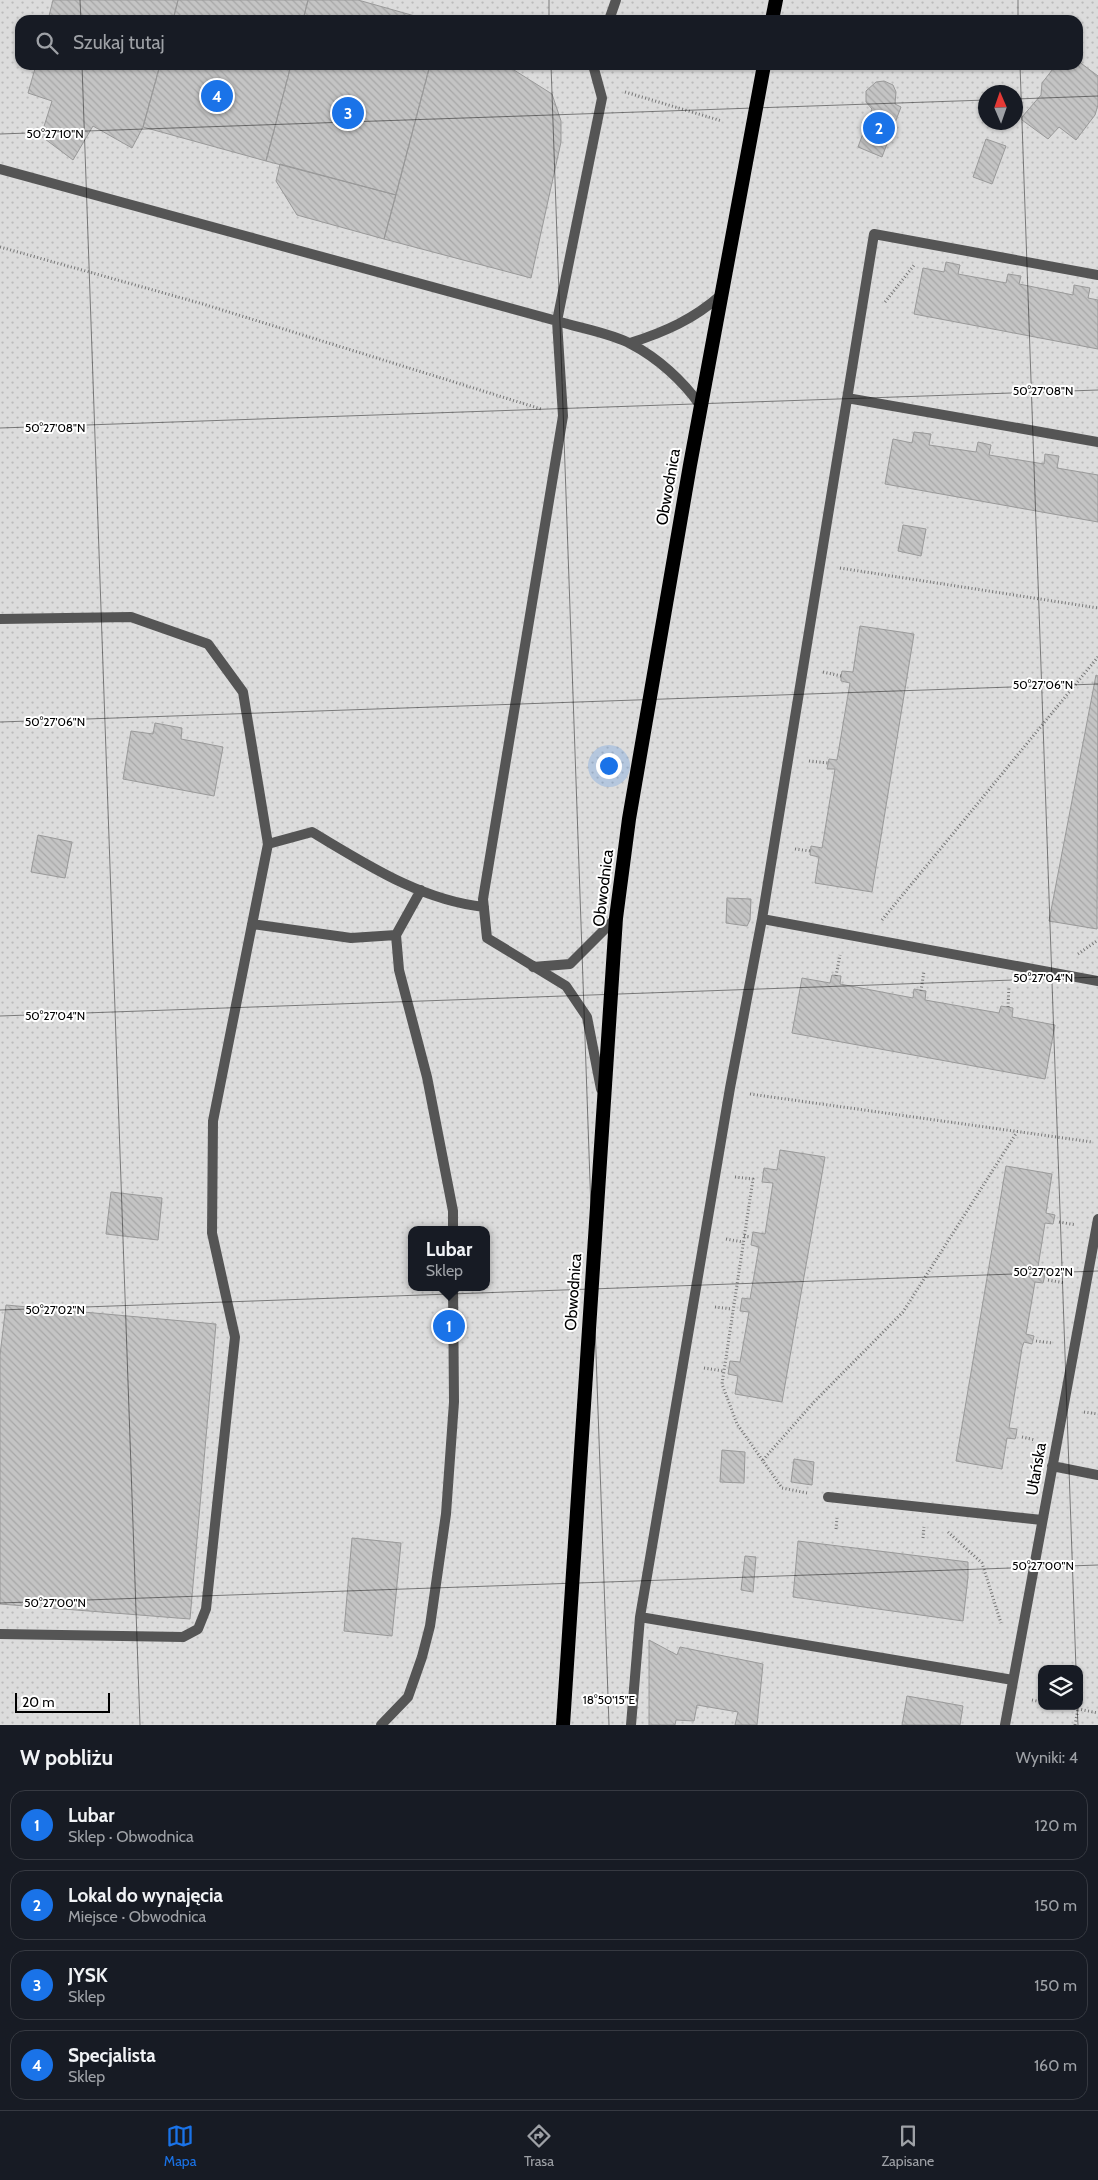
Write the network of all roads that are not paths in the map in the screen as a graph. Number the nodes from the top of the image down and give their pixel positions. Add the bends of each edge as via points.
1 (616, 0) edge
2 (776, 0) edge
3 (611, 15) edge
4 (773, 15) edge
5 (594, 70) edge
6 (763, 70) edge
7 (0, 169) edge
8 (1098, 275) edge
9 (722, 295) junction
10 (557, 321) junction
11 (630, 343) junction
12 (847, 398) junction
13 (700, 406) junction
14 (1098, 442) edge
15 (0, 619) edge
16 (268, 844) junction
17 (421, 890) junction
18 (484, 908) junction
19 (616, 918) junction
20 (762, 919) junction
21 (252, 924) junction
22 (396, 935) junction
23 (533, 967) junction
24 (1098, 981) edge
25 (603, 1097) junction
26 (1098, 1219) edge
27 (453, 1226) edge
28 (453, 1291) edge
29 (1052, 1466) junction
30 (1098, 1475) edge
31 (828, 1497) road end
32 (1042, 1520) junction
33 (640, 1617) junction
34 (0, 1634) edge
35 (1013, 1680) junction
36 (381, 1725) edge
37 (563, 1725) edge
38 (631, 1725) edge
39 (1005, 1725) edge

1 - 3 street
2 - 4 highway
5 - 10 street via 602,98
6 - 9 highway, Obwodnica
7 - 10 street
8 - 12 street via 874,234
9 - 11 street via 703,311 668,331
9 - 13 highway, Obwodnica
10 - 11 street
10 - 18 street via 563,416
11 - 13 street via 665,367 688,388
12 - 14 street
12 - 20 street
13 - 19 highway, Obwodnica via 629,819
15 - 16 street via 131,617 208,644 243,692
16 - 17 street via 312,832 390,878
16 - 21 street
17 - 18 street via 456,904
17 - 22 street
18 - 23 street via 487,938
19 - 23 street via 570,964
19 - 25 highway, Obwodnica
20 - 24 street
20 - 33 street
21 - 22 street via 351,938
21 - 34 street via 213,1121 212,1233 235,1337 206,1609 198,1629 182,1637
22 - 27 street via 399,970 427,1077 453,1211
23 - 25 street via 566,986 587,1016
25 - 37 highway, Obwodnica
26 - 29 street, Ułańska
28 - 36 street via 454,1402 446,1514 430,1626 408,1697
29 - 30 street
29 - 32 street, Ułańska
31 - 32 street
32 - 35 street, Ułańska
33 - 35 street
33 - 38 street
35 - 39 street, Ułańska

